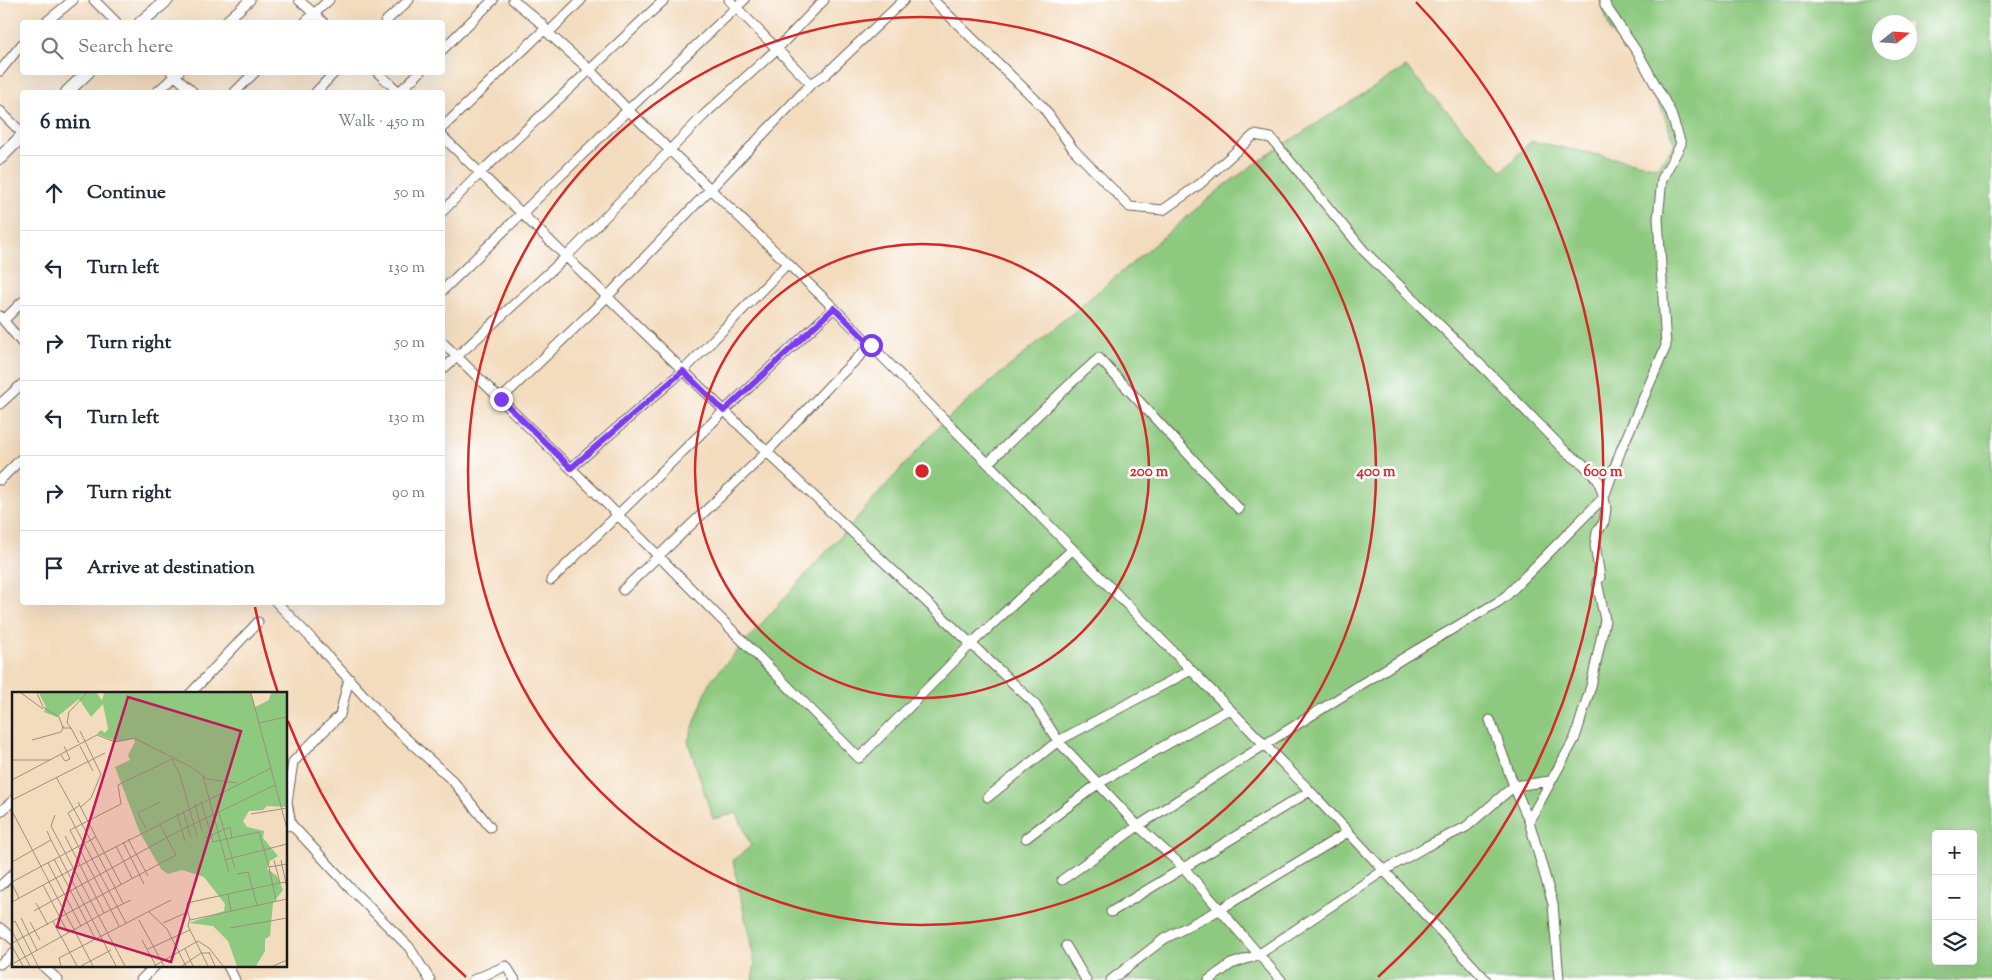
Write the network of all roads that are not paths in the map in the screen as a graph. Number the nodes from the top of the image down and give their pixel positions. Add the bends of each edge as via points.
1 (74, 0) edge
2 (94, 0) edge
3 (167, 0) edge
4 (250, 0) edge
5 (299, 0) edge
6 (329, 0) edge
7 (408, 0) edge
8 (493, 0) edge
9 (513, 0) edge
10 (581, 0) edge
11 (664, 0) edge
12 (729, 0) edge
13 (744, 0) edge
14 (824, 0) edge
15 (904, 0) edge
16 (933, 0) edge
17 (1605, 0) edge
18 (736, 8) junction
19 (314, 14) junction
20 (49, 20) edge
21 (114, 20) edge
22 (143, 20) edge
23 (227, 20) edge
24 (307, 20) edge
25 (321, 20) edge
26 (387, 20) edge
27 (546, 31) junction
28 (20, 46) edge
29 (445, 47) edge
30 (777, 49) junction
31 (590, 70) junction
32 (0, 71) edge
33 (85, 75) edge
34 (174, 75) edge
35 (176, 75) edge
36 (252, 75) edge
37 (332, 75) edge
38 (380, 75) edge
39 (417, 75) edge
40 (811, 84) junction
41 (69, 90) edge
42 (159, 90) edge
43 (191, 90) edge
44 (237, 90) edge
45 (318, 90) edge
46 (397, 90) edge
47 (401, 90) edge
48 (628, 110) junction
49 (0, 111) edge
50 (445, 125) edge
51 (20, 132) edge
52 (20, 136) edge
53 (445, 139) edge
54 (670, 151) junction
55 (0, 158) edge
56 (480, 173) junction
57 (710, 189) junction
58 (445, 209) edge
59 (521, 213) junction
60 (566, 257) junction
61 (788, 263) junction
62 (445, 287) edge
63 (607, 296) junction
64 (20, 304) edge
65 (834, 308) junction
66 (2, 318) edge
67 (20, 340) edge
68 (445, 345) edge
69 (871, 345) junction
70 (457, 356) junction
71 (445, 367) edge
72 (683, 371) junction
73 (20, 386) edge
74 (501, 399) junction
75 (0, 404) edge
76 (724, 411) junction
77 (767, 452) junction
78 (20, 460) edge
79 (988, 463) junction
80 (571, 468) junction
81 (0, 480) edge
82 (1604, 497) junction
83 (1239, 509) dead end
84 (618, 516) junction
85 (1073, 549) junction
86 (658, 557) junction
87 (551, 580) dead end
88 (623, 590) dead end
89 (279, 605) edge
90 (258, 622) dead end
91 (970, 644) junction
92 (1191, 670) junction
93 (348, 678) junction
94 (192, 692) edge
95 (1229, 709) junction
96 (1490, 720) dead end
97 (1058, 741) junction
98 (1264, 745) junction
99 (1550, 781) junction
100 (1099, 783) junction
101 (1514, 786) junction
102 (1310, 791) junction
103 (288, 795) edge
104 (988, 797) dead end
105 (12, 802) edge
106 (0, 812) edge
107 (1529, 821) junction
108 (289, 825) edge
109 (1138, 826) junction
110 (490, 827) dead end
111 (1348, 832) junction
112 (1026, 838) dead end
113 (1182, 867) junction
114 (1383, 871) junction
115 (12, 875) edge
116 (1062, 880) dead end
117 (0, 886) edge
118 (1219, 910) junction
119 (1111, 912) dead end
120 (0, 928) edge
121 (12, 938) edge
122 (1066, 946) dead end
123 (12, 955) edge
124 (1258, 955) junction
125 (0, 964) edge
126 (45, 968) edge
127 (153, 968) edge
128 (229, 968) edge
129 (58, 980) edge
130 (141, 980) edge
131 (235, 980) edge
132 (430, 980) edge
133 (473, 980) edge
134 (515, 980) edge
135 (1086, 980) edge
136 (1111, 980) edge
137 (1209, 980) edge
138 (1281, 980) edge
139 (1486, 980) edge
140 (1559, 980) edge

1 - 20 street
2 - 21 street
3 - 22 street
4 - 23 street
5 - 19 street
6 - 19 street
7 - 26 street
8 - 29 street
9 - 27 street
10 - 27 street
11 - 31 street
12 - 18 street
13 - 18 street
14 - 30 street
15 - 40 street via 826,74
16 - 82 street via 1043,107 1073,149 1130,206 1163,210 1200,184 1254,135 1271,138 1364,250 1565,451 1583,464 1598,480
17 - 82 street via 1605,5 1640,55 1670,111 1681,144 1662,178 1658,218 1666,346
18 - 30 street
18 - 48 street
19 - 24 street
19 - 25 street
27 - 31 street
27 - 50 street
28 - 32 street
30 - 40 street
30 - 54 street via 705,114
31 - 48 street
31 - 56 street
33 - 41 street
34 - 42 street
35 - 43 street
36 - 44 street
37 - 45 street
38 - 46 street
39 - 47 street
40 - 57 street
48 - 54 street
48 - 59 street
49 - 51 street
52 - 55 street
53 - 56 street
54 - 57 street
54 - 60 street
56 - 58 street
56 - 59 street
57 - 61 street
57 - 63 street
59 - 60 street
59 - 62 street
60 - 63 street
60 - 70 street
61 - 65 street
61 - 72 street
63 - 72 street
63 - 74 street
64 - 66 street
65 - 69 street
65 - 76 street
66 - 67 street
68 - 70 street
69 - 77 street
69 - 79 street
70 - 71 street
70 - 74 street
72 - 76 street
72 - 80 street
73 - 75 street
74 - 80 street
76 - 77 street
76 - 84 street
77 - 86 street
77 - 91 street
78 - 81 street
79 - 83 street via 1099,358
79 - 85 street
80 - 84 street
82 - 98 street via 1498,602
82 - 99 street via 1604,522 1597,532 1595,545 1605,620 1591,686 1574,738
84 - 86 street
84 - 87 street
85 - 91 street
85 - 92 street
86 - 88 street
86 - 91 street via 859,758
89 - 93 street
90 - 94 street
91 - 97 street via 1034,704
92 - 95 street
92 - 97 street
93 - 103 street via 340,715 293,762
93 - 110 street via 389,723 454,781
95 - 98 street
95 - 100 street
96 - 101 street
97 - 100 street
97 - 104 street
98 - 102 street
98 - 109 street
99 - 101 street
99 - 107 street
100 - 109 street
100 - 112 street
101 - 107 street
101 - 114 street via 1466,826
102 - 111 street
102 - 113 street
105 - 106 street
107 - 140 street via 1553,904
108 - 132 street via 409,947
109 - 113 street
109 - 116 street
111 - 114 street
111 - 118 street
113 - 118 street
113 - 119 street
114 - 124 street
114 - 139 street
115 - 117 street
118 - 124 street
118 - 136 street via 1164,939
120 - 121 street
122 - 135 street
123 - 125 street
124 - 137 street via 1231,964
124 - 138 street
126 - 129 street
127 - 130 street
128 - 131 street
133 - 134 street via 506,966

